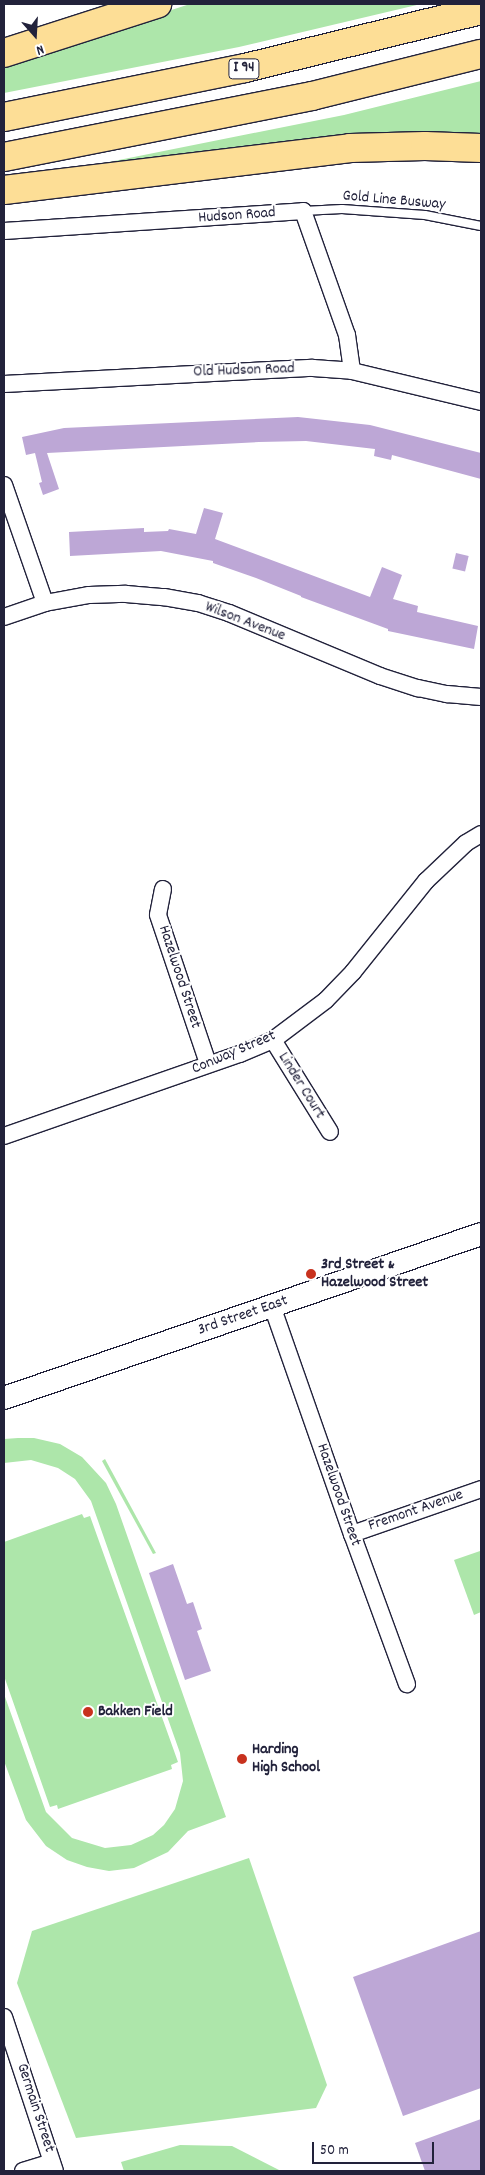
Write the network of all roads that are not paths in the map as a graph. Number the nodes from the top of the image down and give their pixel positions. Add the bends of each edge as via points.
1 (157, 4) edge
2 (481, 10) edge
3 (4, 53) edge
4 (481, 54) edge
5 (4, 117) edge
6 (481, 148) edge
7 (4, 157) edge
8 (4, 190) edge
9 (303, 211) junction
10 (481, 226) edge
11 (4, 231) edge
12 (352, 371) junction
13 (4, 384) edge
14 (481, 402) edge
15 (4, 485) edge
16 (45, 603) junction
17 (4, 617) edge
18 (481, 696) edge
19 (481, 834) edge
20 (163, 889) dead end
21 (273, 1040) junction
22 (208, 1064) junction
23 (330, 1132) dead end
24 (4, 1136) edge
25 (481, 1234) edge
26 (272, 1306) junction
27 (4, 1398) edge
28 (481, 1489) edge
29 (352, 1534) junction
30 (408, 1684) dead end
31 (4, 2017) edge
32 (9, 2049) edge
33 (54, 2166) edge
34 (24, 2171) edge

1 - 3 highway
2 - 5 highway, I 94 via 245,68
4 - 7 highway via 312,96
6 - 8 highway via 350,148
9 - 10 lane, Gold Line Busway via 342,209 425,215
9 - 11 street, Hudson Road
9 - 12 street via 347,335
12 - 13 street, Old Hudson Road via 259,369
12 - 14 street, Old Hudson Road
15 - 16 street
16 - 17 street, Wilson Avenue
16 - 18 street, Wilson Avenue via 89,595 126,594 164,596 198,603 389,679 447,694
19 - 21 street, Conway Street via 466,843 426,880 353,972 326,1000
20 - 22 street, Hazelwood Street via 158,915
21 - 22 street, Conway Street
21 - 23 street, Linder Court
22 - 24 street, Conway Street
25 - 26 street, 3rd Street East
26 - 27 street, 3rd Street East
26 - 29 street, Hazelwood Street
28 - 29 street, Fremont Avenue
29 - 30 street, Hazelwood Street
31 - 32 street, Germain Street
32 - 33 street, Germain Street
33 - 34 street

